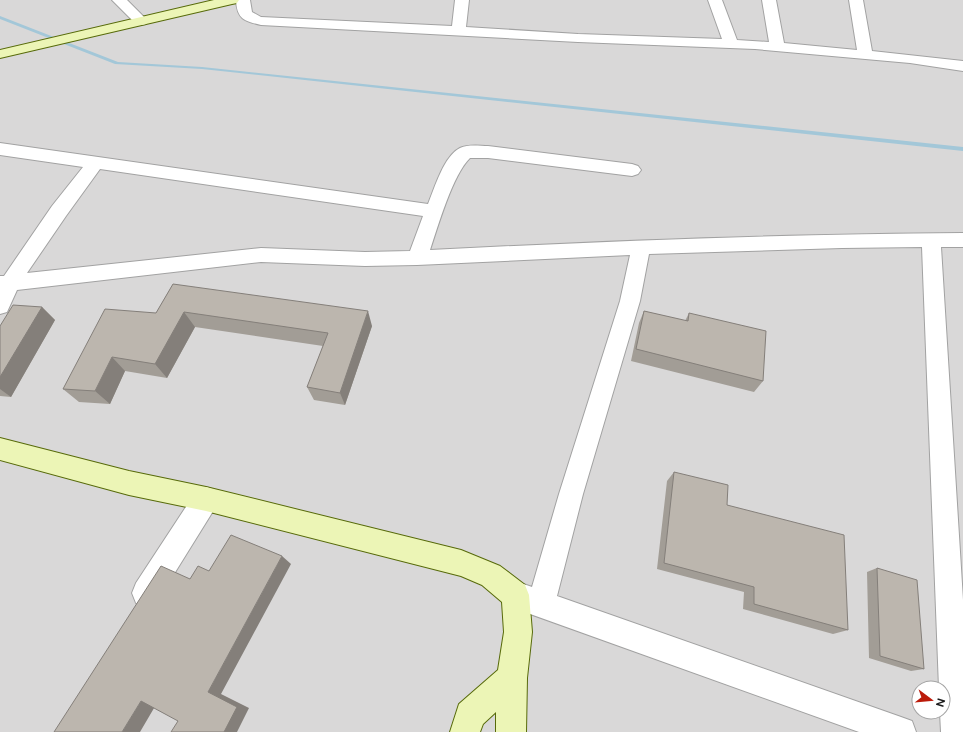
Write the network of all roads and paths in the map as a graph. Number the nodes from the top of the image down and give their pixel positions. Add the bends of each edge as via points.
1 (118, 0) edge
2 (232, 0) edge
3 (243, 0) edge
4 (462, 0) edge
5 (715, 0) edge
6 (769, 0) edge
7 (856, 0) edge
8 (141, 21) junction
9 (459, 31) junction
10 (731, 44) junction
11 (777, 47) junction
12 (0, 54) edge
13 (865, 55) junction
14 (963, 66) edge
15 (0, 149) edge
16 (94, 164) junction
17 (632, 170) dead end
18 (434, 211) junction
19 (931, 240) junction
20 (963, 240) edge
21 (641, 247) junction
22 (417, 258) junction
23 (5, 284) edge
24 (0, 306) edge
25 (0, 449) edge
26 (206, 499) junction
27 (528, 600) junction
28 (133, 612) edge
29 (512, 678) junction
30 (465, 732) edge
31 (511, 732) edge
32 (901, 732) edge
33 (956, 732) edge

1 - 8 street
2 - 8 main road
3 - 9 street via 244,13 261,21
4 - 9 street
5 - 10 street
6 - 11 street
7 - 13 street
8 - 12 main road
9 - 10 street
10 - 11 street
11 - 13 street
13 - 14 street
15 - 16 street
16 - 18 street
16 - 23 street
17 - 18 street via 488,152 466,152 455,162
18 - 22 street
19 - 20 street
19 - 21 street
19 - 33 street
21 - 22 street
21 - 27 street via 630,302 571,494
22 - 23 street via 261,255
23 - 24 street
25 - 26 main road via 129,484
26 - 27 main road via 461,563 491,575
26 - 28 street
27 - 29 main road via 518,632
27 - 32 street
29 - 30 main road via 470,715
29 - 31 main road

